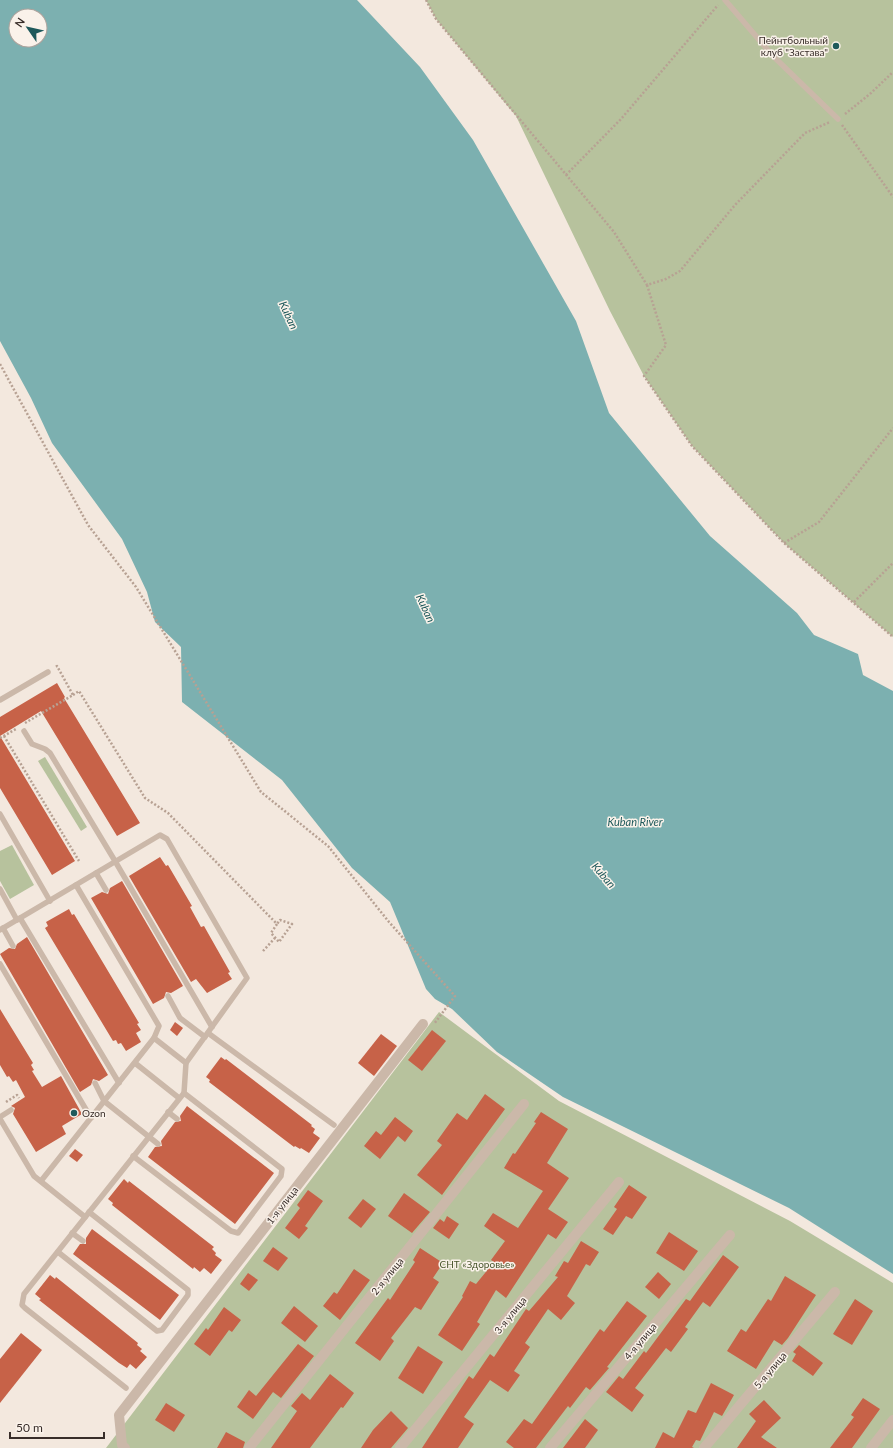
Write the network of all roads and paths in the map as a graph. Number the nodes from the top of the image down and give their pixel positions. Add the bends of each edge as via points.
1 (426, 0) edge
2 (724, 0) edge
3 (893, 72) edge
4 (838, 119) junction
5 (566, 175) junction
6 (893, 197) edge
7 (647, 285) junction
8 (0, 364) edge
9 (893, 428) edge
10 (784, 543) junction
11 (893, 563) edge
12 (854, 602) junction
13 (893, 637) edge
14 (48, 672) joint
15 (73, 695) junction
16 (0, 700) edge
17 (24, 731) dead end
18 (4, 736) junction
19 (0, 738) edge
20 (0, 814) edge
21 (115, 861) junction
22 (79, 862) dead end
23 (96, 873) junction
24 (76, 885) junction
25 (0, 889) edge
26 (106, 890) dead end
27 (50, 901) junction
28 (19, 919) junction
29 (277, 924) junction
30 (2, 929) edge
31 (275, 938) junction
32 (13, 946) dead end
33 (263, 952) dead end
34 (0, 964) edge
35 (168, 996) dead end
36 (427, 1025) joint
37 (212, 1027) junction
38 (206, 1035) junction
39 (154, 1038) junction
40 (135, 1063) junction
41 (186, 1063) junction
42 (95, 1083) dead end
43 (118, 1083) junction
44 (184, 1092) junction
45 (19, 1098) dead end
46 (179, 1098) junction
47 (104, 1101) junction
48 (524, 1104) dead end
49 (0, 1105) edge
50 (11, 1110) dead end
51 (168, 1112) junction
52 (0, 1118) edge
53 (91, 1118) junction
54 (177, 1119) dead end
55 (334, 1125) dead end
56 (148, 1137) junction
57 (158, 1144) dead end
58 (133, 1156) junction
59 (41, 1181) junction
60 (619, 1182) dead end
61 (87, 1214) junction
62 (72, 1233) junction
63 (730, 1235) dead end
64 (83, 1242) dead end
65 (58, 1252) junction
66 (835, 1292) dead end
67 (126, 1388) dead end
68 (893, 1420) edge
69 (125, 1448) edge
70 (249, 1448) edge
71 (400, 1448) edge
72 (550, 1448) edge
73 (704, 1448) edge
74 (872, 1448) edge

1 - 5 path via 436,19
2 - 4 lane via 774,56
2 - 5 path via 621,119
3 - 4 path
4 - 6 path
4 - 7 path via 805,133 735,205 680,271
5 - 7 path via 614,232
7 - 10 path via 666,345 644,376 692,446
8 - 36 path via 88,525 136,587 261,792 328,846 389,922 455,996
9 - 10 path via 819,522
10 - 12 path
11 - 12 path
12 - 13 path
14 - 15 path via 56,666
14 - 16 lane
15 - 18 path
15 - 29 path via 79,691 145,798 168,813
17 - 21 lane via 32,744 45,748 50,753
18 - 19 path
18 - 22 path
20 - 27 lane
21 - 23 lane
21 - 37 lane
21 - 37 lane via 160,835 167,839 247,978
23 - 24 lane
23 - 26 lane
24 - 27 lane
24 - 39 lane via 159,1026
25 - 28 lane
27 - 28 lane
28 - 30 lane
28 - 43 lane
29 - 31 path via 270,933
29 - 31 path via 280,920 292,924 279,942
30 - 32 lane
31 - 33 path
34 - 53 lane
35 - 38 lane via 180,1018
36 - 69 street, 1-я улица via 119,1415 122,1445
37 - 38 lane
38 - 41 lane
38 - 55 lane
39 - 40 lane
39 - 41 lane
40 - 43 lane
40 - 46 lane
41 - 44 lane
42 - 47 lane
43 - 47 lane
44 - 46 lane
44 - 58 lane via 282,1169 281,1176 238,1233 231,1232
45 - 49 path via 17,1094
46 - 51 lane
47 - 53 lane
47 - 56 lane
48 - 70 street, 2-я улица
50 - 52 lane
51 - 54 lane
51 - 56 lane
52 - 59 lane via 34,1176
53 - 59 lane
56 - 57 lane
56 - 58 lane
58 - 61 lane
59 - 61 lane
60 - 71 street, 3-я улица
61 - 62 lane
61 - 65 lane via 188,1290 188,1295 162,1330 157,1330
62 - 64 lane
62 - 65 lane
63 - 72 street, 4-я улица
65 - 67 lane via 24,1294 22,1305
66 - 73 street, 5-я улица
68 - 74 street

